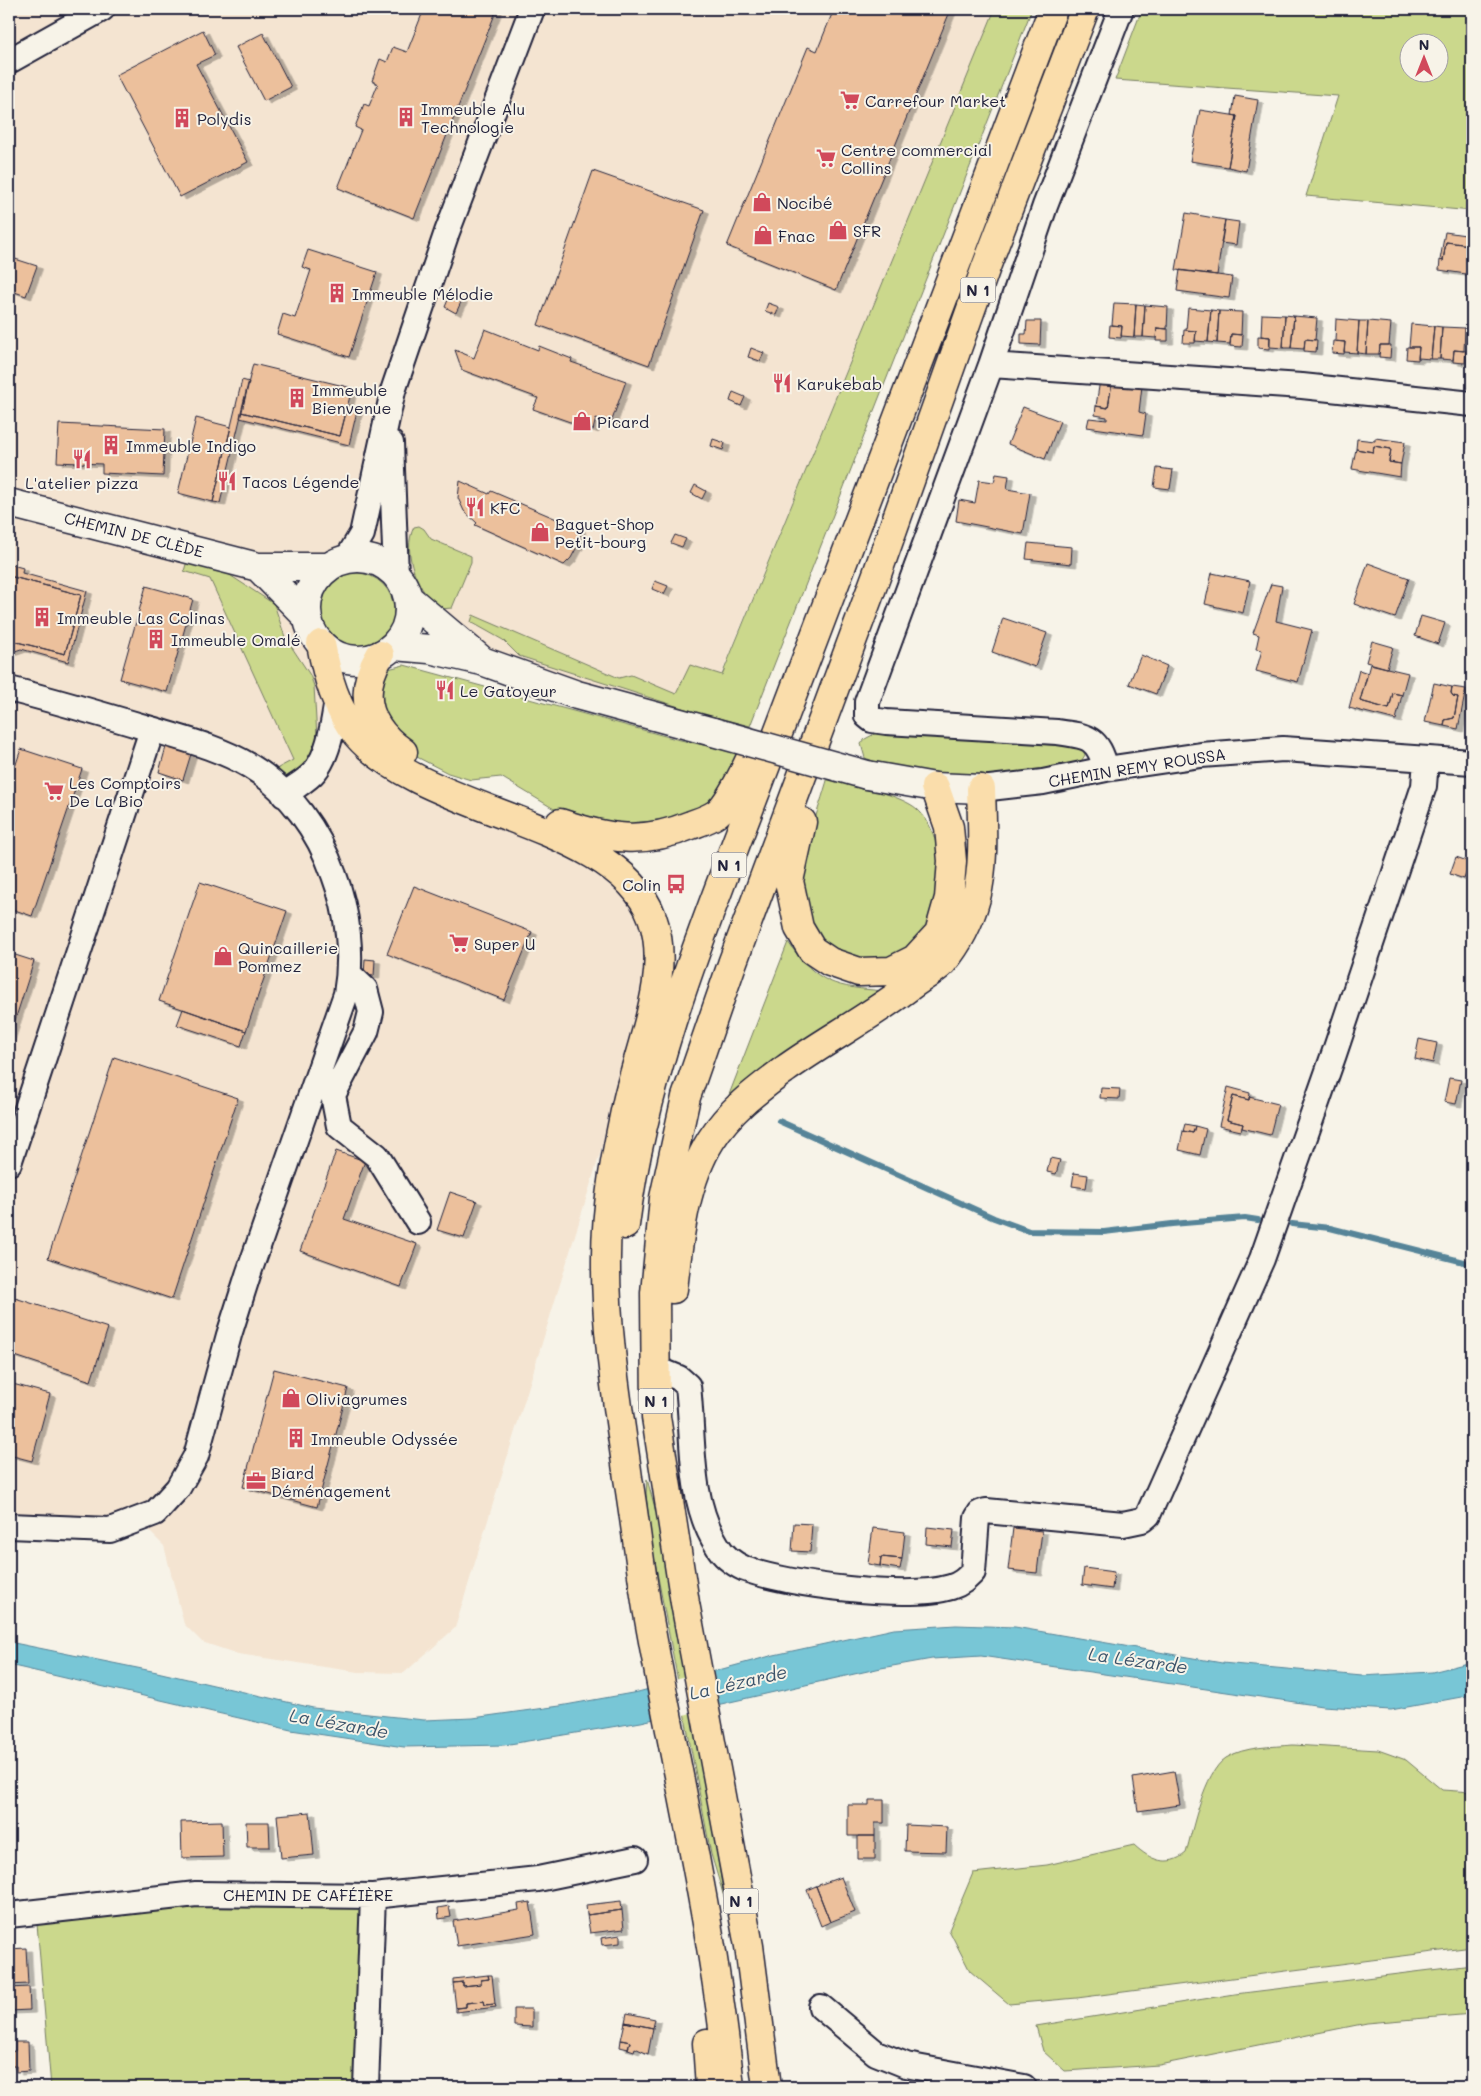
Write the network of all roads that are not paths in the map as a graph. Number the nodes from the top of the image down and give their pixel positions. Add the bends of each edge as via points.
1 (102, 9) edge
2 (532, 9) edge
3 (1053, 9) edge
4 (1085, 9) edge
5 (1121, 9) edge
6 (9, 61) edge
7 (991, 365) junction
8 (393, 391) junction
9 (1472, 404) edge
10 (9, 503) edge
11 (847, 546) junction
12 (338, 563) junction
13 (258, 566) junction
14 (877, 574) junction
15 (402, 586) junction
16 (308, 617) junction
17 (321, 644) junction
18 (387, 651) junction
19 (482, 661) junction
20 (9, 689) edge
21 (336, 700) junction
22 (152, 730) junction
23 (1426, 759) junction
24 (1472, 762) edge
25 (1106, 769) junction
26 (935, 787) junction
27 (981, 789) junction
28 (284, 795) junction
29 (350, 975) junction
30 (9, 1163) edge
31 (418, 1222) dead end
32 (662, 1371) junction
33 (618, 1408) junction
34 (656, 1417) junction
35 (9, 1526) edge
36 (635, 1859) dead end
37 (698, 1867) junction
38 (374, 1896) junction
39 (9, 1914) edge
40 (749, 1946) junction
41 (822, 2007) dead end
42 (366, 2087) edge
43 (710, 2087) edge
44 (730, 2087) edge
45 (767, 2087) edge
46 (782, 2087) edge
47 (1024, 2087) edge

1 - 6 street
2 - 8 street via 447,232
3 - 11 highway, N 1
4 - 14 highway, N 1 via 986,267
5 - 7 street via 1045,206
7 - 9 street via 1302,386
7 - 25 street via 867,702 867,716 886,722 1081,735 1095,742 1102,752
8 - 12 street via 362,534
8 - 15 street via 391,420
10 - 13 main road, CHEMIN DE CLÈDE
11 - 18 highway via 788,664 747,770 717,814 672,833 639,837 595,834 550,820 417,762 388,742 370,715 367,693 371,671
11 - 33 highway, N 1 via 659,1060 629,1191 619,1269
12 - 13 main road, CHEMIN DE CLÈDE
12 - 15 main road via 370,560 385,566
12 - 16 main road via 318,577 311,589
13 - 16 main road
14 - 26 highway via 796,844 789,881 799,928 812,950 830,962 859,972 891,971 915,959 939,934 949,898 952,861 949,827
14 - 34 highway, N 1 via 732,964 686,1098 664,1198 656,1293
15 - 18 main road via 409,615 404,632
15 - 19 main road
16 - 17 main road via 312,632
17 - 18 main road via 349,660 365,660
17 - 21 highway via 328,682
18 - 19 main road via 429,649
19 - 26 main road, bridge via 577,695 866,775
20 - 22 street
21 - 28 street via 323,758 315,772
21 - 33 highway via 355,733 401,769 436,788 600,858 636,890 652,916 659,944 657,985 628,1099 611,1185 606,1255 608,1328
22 - 28 street via 221,752 250,766
22 - 30 street
23 - 24 street, CHEMIN REMY ROUSSA
23 - 25 street, CHEMIN REMY ROUSSA via 1283,750 1202,755
23 - 32 street via 1424,786 1262,1259 1148,1516 1123,1524 980,1513 973,1572 963,1582 933,1590 914,1592 791,1581 744,1568 729,1560 717,1545 704,1518 696,1477 688,1386
25 - 27 street, CHEMIN REMY ROUSSA via 1043,782
26 - 27 main road
27 - 32 highway via 981,857 977,896 968,923 943,962 748,1097 726,1118 710,1141 687,1200
28 - 29 street via 304,816 328,856 344,906
29 - 31 street via 365,989 371,1012 366,1032 333,1096 339,1126 377,1156
29 - 35 street via 229,1335 196,1456 178,1488 155,1513 110,1530
32 - 34 highway
33 - 37 highway, N 1 via 647,1607
34 - 40 highway, N 1 via 685,1603
36 - 38 street, CHEMIN DE CAFÉIÈRE via 538,1879
37 - 43 highway
37 - 44 highway, N 1
38 - 39 street, CHEMIN DE CAFÉIÈRE via 196,1894
38 - 42 street
40 - 45 highway, N 1
40 - 46 highway via 774,2021
41 - 47 street via 876,2052 906,2065

